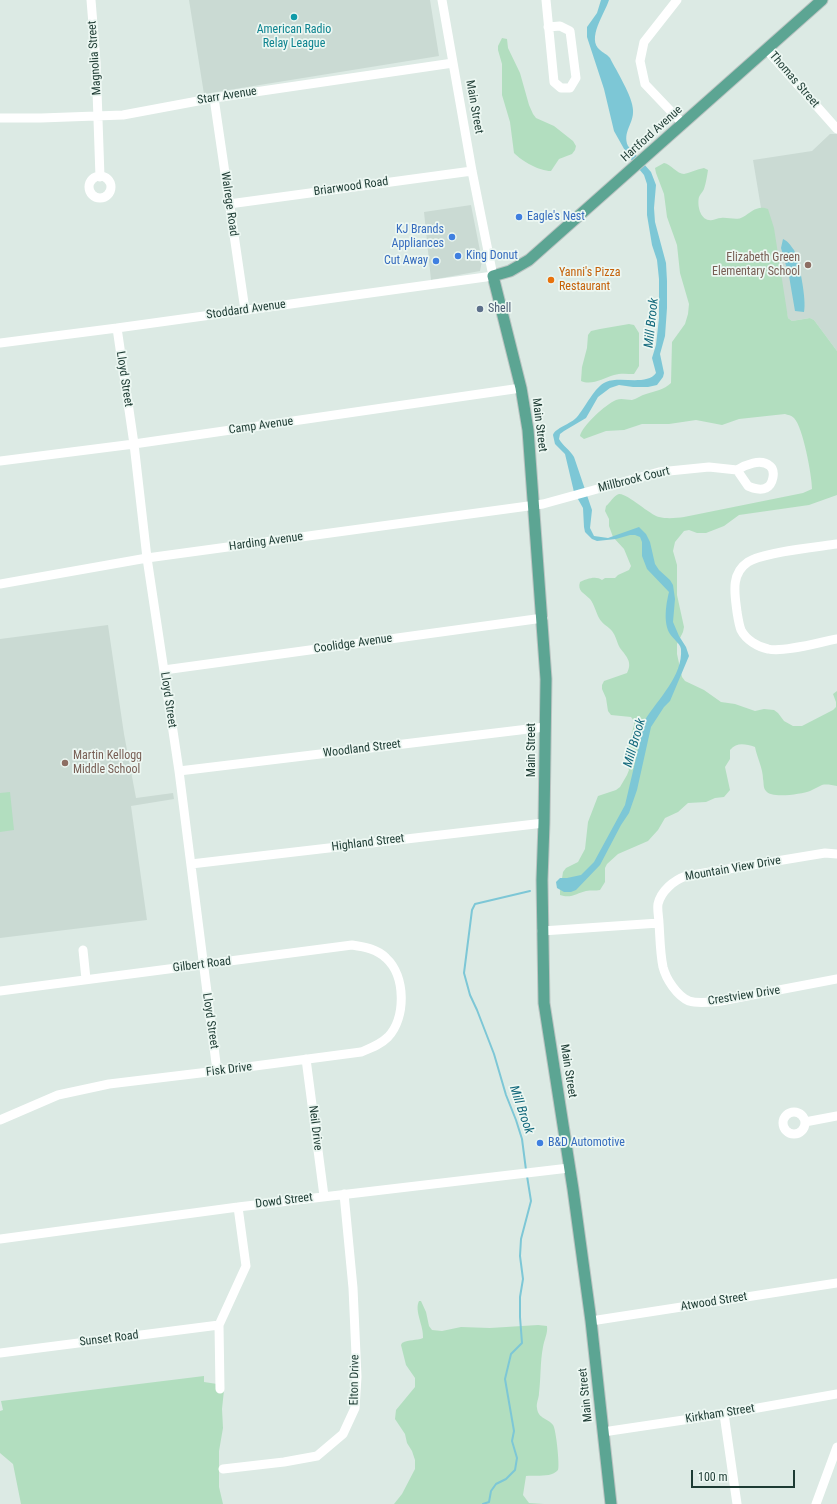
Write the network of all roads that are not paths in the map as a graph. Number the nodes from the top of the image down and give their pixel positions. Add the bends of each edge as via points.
1 (91, 0) edge
2 (442, 0) edge
3 (546, 0) edge
4 (677, 0) edge
5 (822, 0) edge
6 (548, 27) junction
7 (766, 49) junction
8 (453, 63) junction
9 (214, 98) junction
10 (99, 117) junction
11 (0, 118) edge
12 (683, 124) junction
13 (837, 129) edge
14 (472, 171) junction
15 (100, 177) dead end
16 (229, 204) junction
17 (493, 276) junction
18 (245, 310) junction
19 (117, 328) junction
20 (0, 343) edge
21 (521, 388) junction
22 (134, 444) junction
23 (0, 461) edge
24 (737, 470) dead end
25 (534, 505) junction
26 (837, 544) edge
27 (148, 558) junction
28 (0, 584) edge
29 (542, 618) junction
30 (837, 639) edge
31 (164, 670) junction
32 (545, 727) junction
33 (178, 771) junction
34 (544, 823) junction
35 (837, 854) edge
36 (191, 864) junction
37 (659, 923) junction
38 (542, 931) junction
39 (83, 950) dead end
40 (202, 965) junction
41 (396, 970) joint
42 (86, 979) junction
43 (837, 979) edge
44 (0, 991) edge
45 (306, 1059) junction
46 (217, 1072) junction
47 (837, 1116) edge
48 (0, 1120) edge
49 (805, 1122) dead end
50 (569, 1168) junction
51 (344, 1194) junction
52 (324, 1196) junction
53 (238, 1207) junction
54 (0, 1238) edge
55 (837, 1283) edge
56 (591, 1321) junction
57 (219, 1325) junction
58 (0, 1353) edge
59 (220, 1389) dead end
60 (837, 1394) edge
61 (724, 1414) junction
62 (603, 1432) junction
63 (837, 1447) edge
64 (223, 1469) dead end
65 (611, 1504) edge
66 (737, 1504) edge
67 (816, 1504) edge

1 - 10 street, Magnolia Street
2 - 8 street, Main Street
3 - 6 street
4 - 12 street via 644,42 640,61 645,84
5 - 7 main road, Hartford Avenue
6 - 6 street via 554,82 561,88 570,88 576,78 570,30 560,26
7 - 12 main road, Hartford Avenue
7 - 13 street, Thomas Street
8 - 9 street, Starr Avenue
8 - 14 street, Main Street
9 - 10 street, Starr Avenue
9 - 16 street, Walrege Road
10 - 11 street, Starr Avenue
10 - 15 street, Magnolia Street
12 - 17 main road, Hartford Avenue via 530,260 510,271
14 - 16 street, Briarwood Road
14 - 17 street, Main Street
16 - 18 street, Walrege Road
17 - 18 street, Stoddard Avenue
17 - 21 main road, Main Street
18 - 19 street, Stoddard Avenue
19 - 20 street, Stoddard Avenue
19 - 22 street, Lloyd Street
21 - 22 street, Camp Avenue
21 - 25 main road, Main Street via 528,430
22 - 23 street, Camp Avenue
22 - 27 street, Lloyd Street
24 - 25 street, Millbrook Court via 709,467 659,472 555,502
25 - 27 street, Harding Avenue
25 - 29 main road, Main Street
26 - 30 street via 771,554 755,559 740,571 735,580 734,590 741,630 760,647 770,650 783,649
27 - 28 street, Harding Avenue
27 - 31 street, Lloyd Street
29 - 31 street, Coolidge Avenue
29 - 32 main road, Main Street via 546,679
31 - 33 street, Lloyd Street
32 - 33 street, Woodland Street
32 - 34 main road, Main Street
33 - 36 street, Lloyd Street
34 - 36 street, Highland Street
34 - 38 main road, Main Street
35 - 37 street, Mountain View Drive via 825,853 676,879 663,892 658,904
36 - 40 street, Lloyd Street
37 - 38 street
37 - 43 street, Crestview Drive via 663,968 677,992 689,1001 721,1001
38 - 50 main road, Main Street via 544,1003
39 - 42 street
40 - 41 street, Gilbert Road via 352,945 377,951 387,958
40 - 42 street, Gilbert Road
40 - 46 street, Lloyd Street
41 - 45 street, Fisk Drive via 402,1004 399,1018 388,1037 376,1046 360,1052
42 - 44 street, Gilbert Road
45 - 46 street, Fisk Drive
45 - 52 street, Neil Drive
46 - 48 street, Fisk Drive via 82,1089 58,1095
47 - 49 street
50 - 51 street, Dowd Street
50 - 56 main road, Main Street
51 - 52 street, Dowd Street
51 - 64 street, Elton Drive via 353,1288 357,1377 355,1408 343,1434 317,1456
52 - 53 street, Dowd Street
53 - 54 street, Dowd Street
53 - 57 street via 246,1266
55 - 56 street, Atwood Street
56 - 62 main road, Main Street
57 - 58 street, Sunset Road
57 - 59 street
60 - 61 street, Kirkham Street
61 - 62 street, Kirkham Street
61 - 66 street
62 - 65 main road, Main Street
63 - 67 street

